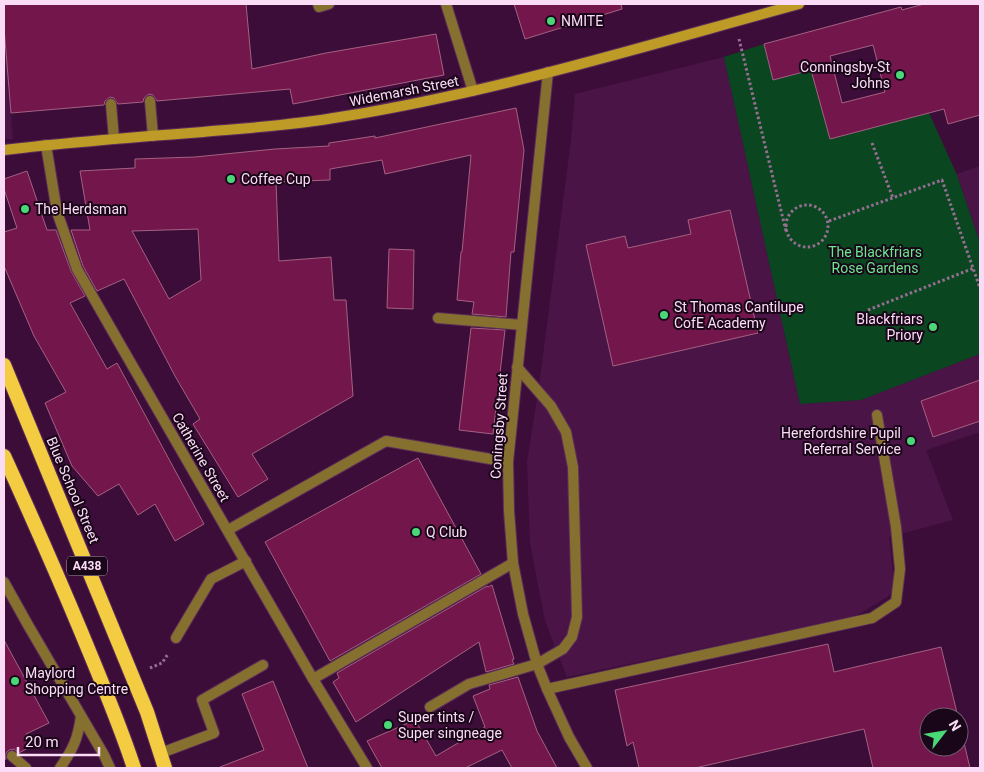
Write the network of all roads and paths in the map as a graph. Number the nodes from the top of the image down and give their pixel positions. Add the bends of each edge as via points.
1 (318, 4) edge
2 (329, 4) edge
3 (446, 4) edge
4 (799, 4) edge
5 (735, 21) junction
6 (548, 72) junction
7 (473, 91) junction
8 (150, 101) dead end
9 (111, 104) dead end
10 (153, 136) junction
11 (114, 139) junction
12 (872, 143) dead end
13 (46, 145) junction
14 (4, 150) edge
15 (893, 198) junction
16 (829, 221) junction
17 (786, 231) junction
18 (974, 268) junction
19 (980, 288) edge
20 (868, 310) dead end
21 (438, 318) dead end
22 (522, 325) junction
23 (4, 365) edge
24 (517, 367) junction
25 (877, 415) dead end
26 (4, 456) edge
27 (508, 462) junction
28 (228, 530) junction
29 (246, 561) junction
30 (513, 563) junction
31 (4, 582) edge
32 (176, 638) joint
33 (537, 664) junction
34 (263, 665) dead end
35 (133, 676) junction
36 (313, 679) junction
37 (547, 689) junction
38 (430, 707) dead end
39 (81, 716) junction
40 (161, 753) junction
41 (12, 756) dead end
42 (26, 768) edge
43 (60, 768) edge
44 (110, 768) edge
45 (134, 768) edge
46 (165, 768) edge
47 (368, 768) edge
48 (586, 768) edge

1 - 2 street via 319,7
3 - 7 street
4 - 5 main road, Widemarsh Street
5 - 6 main road, Widemarsh Street
5 - 17 path
6 - 7 main road, Widemarsh Street
6 - 22 street, Coningsby Street
7 - 10 main road, Widemarsh Street via 296,124
8 - 10 street
9 - 11 street
10 - 11 main road, Widemarsh Street
11 - 13 main road, Widemarsh Street
12 - 15 path
13 - 14 main road, Widemarsh Street
13 - 28 street, Catherine Street via 57,212 77,269
15 - 16 path
15 - 18 path via 942,180
16 - 17 path via 822,209 809,204 796,207 787,218
16 - 17 path via 828,235 819,245 812,247 793,243
18 - 19 path
18 - 20 path
21 - 22 street
22 - 24 street, Coningsby Street
23 - 35 highway, Blue School Street / A438
24 - 27 street, Coningsby Street
24 - 33 street via 551,406 566,432 573,467 578,618 564,649
25 - 37 street via 897,535 900,569 896,602 872,618
26 - 45 highway, A438 via 41,536
27 - 28 street via 386,442
27 - 30 street, Coningsby Street
28 - 29 street, Catherine Street
29 - 32 street via 212,579
29 - 36 street, Catherine Street
30 - 33 street, Coningsby Street
30 - 36 street
31 - 39 street
32 - 35 path via 162,663
33 - 37 street, Coningsby Street
33 - 38 street via 469,684
34 - 40 street via 202,700 214,733
35 - 40 highway, Blue School Street / A438
36 - 47 street, Catherine Street
37 - 48 street, Coningsby Street
39 - 43 street via 71,752
39 - 44 street
40 - 46 highway, Blue School Street / A438
41 - 42 street

